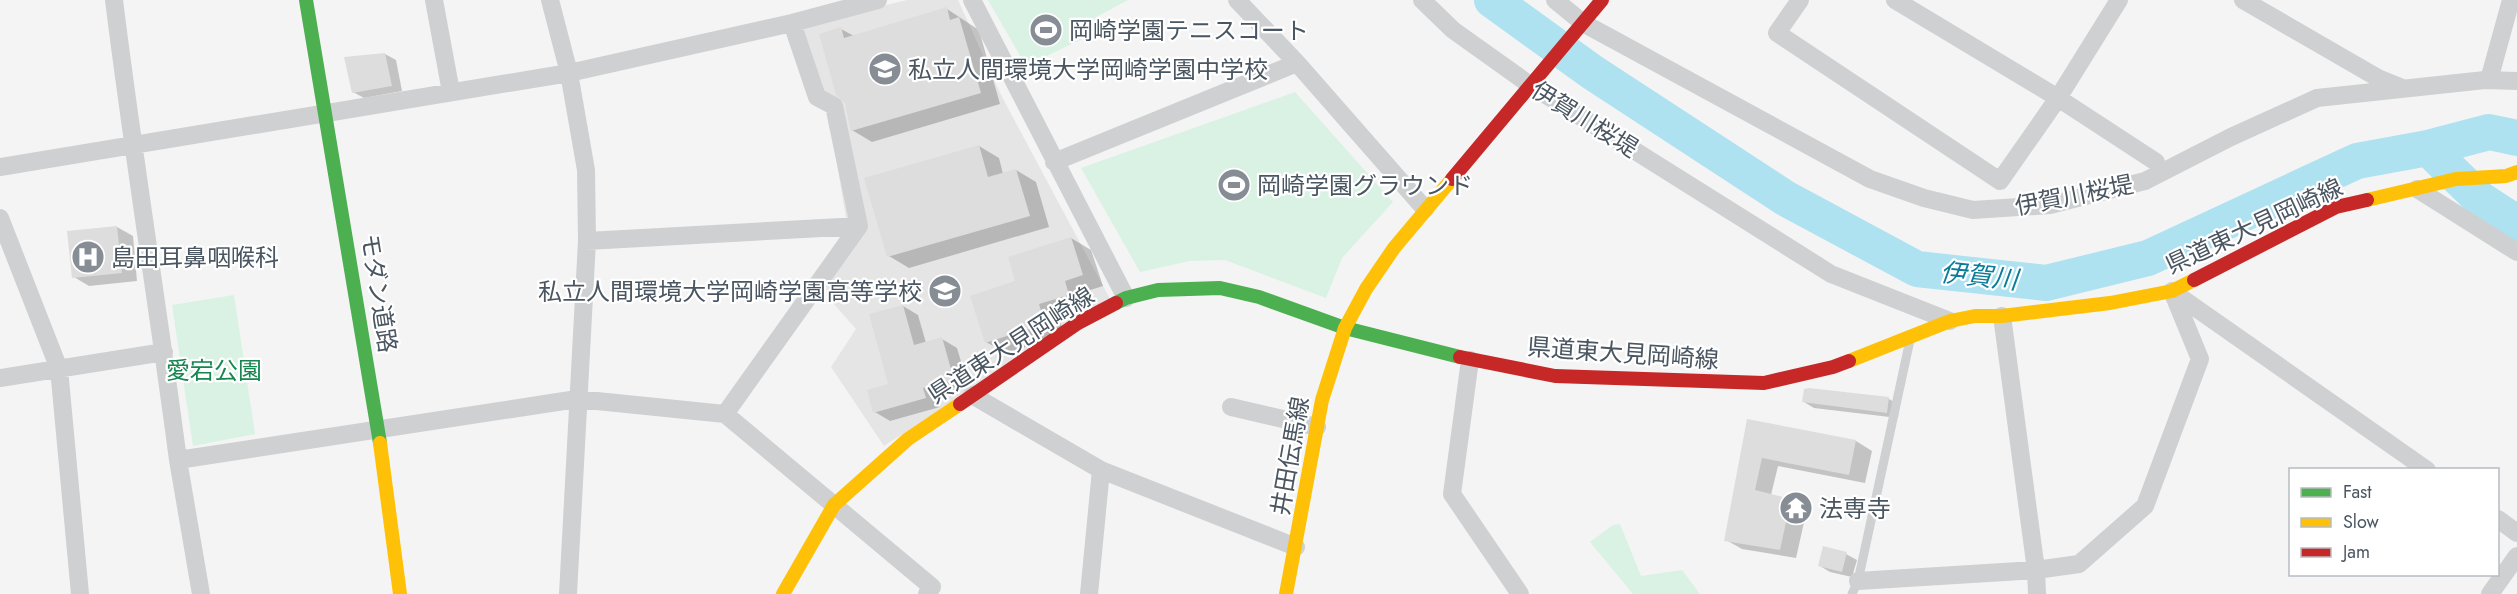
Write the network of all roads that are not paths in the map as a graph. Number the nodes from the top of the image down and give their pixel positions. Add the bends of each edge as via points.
1 (114, 0) edge
2 (306, 0) edge
3 (434, 0) edge
4 (550, 0) edge
5 (878, 0) edge
6 (972, 0) edge
7 (1237, 0) edge
8 (1422, 0) edge
9 (1555, 0) edge
10 (1602, 0) edge
11 (1800, 0) edge
12 (1894, 0) edge
13 (2119, 0) edge
14 (2243, 0) edge
15 (2511, 0) edge
16 (792, 22) junction
17 (1583, 22) junction
18 (1297, 63) junction
19 (569, 73) junction
20 (2489, 80) junction
21 (2517, 81) edge
22 (1530, 84) junction
23 (2402, 88) junction
24 (451, 92) junction
25 (2058, 98) junction
26 (327, 113) junction
27 (132, 146) junction
28 (1054, 162) junction
29 (2156, 162) dead end
30 (0, 167) edge
31 (2512, 174) edge
32 (2417, 189) junction
33 (1425, 208) junction
34 (0, 218) edge
35 (859, 226) junction
36 (587, 241) junction
37 (2517, 252) edge
38 (2172, 291) junction
39 (1126, 298) junction
40 (2002, 316) junction
41 (1950, 321) junction
42 (1345, 328) junction
43 (1910, 338) junction
44 (164, 352) junction
45 (1470, 360) junction
46 (58, 369) junction
47 (0, 378) edge
48 (972, 395) junction
49 (577, 399) junction
50 (1231, 407) dead end
51 (725, 414) junction
52 (1317, 427) junction
53 (378, 430) junction
54 (178, 460) junction
55 (2424, 468) edge
56 (1101, 470) junction
57 (834, 505) junction
58 (2499, 520) edge
59 (2517, 533) edge
60 (1296, 547) junction
61 (2517, 556) edge
62 (2036, 570) junction
63 (1855, 587) edge
64 (80, 594) edge
65 (201, 594) edge
66 (400, 594) edge
67 (568, 594) edge
68 (783, 594) edge
69 (927, 594) edge
70 (1089, 594) edge
71 (1286, 594) edge
72 (1520, 594) edge
73 (2037, 594) edge
74 (2490, 594) edge

1 - 27 street
2 - 26 main road, モダン道路
3 - 24 street
4 - 19 street
5 - 16 street
6 - 28 street
7 - 18 street
8 - 22 street, 伊賀川桜堤 via 1454,30
9 - 17 street, 伊賀川桜堤
10 - 17 main road, 井田伝馬線
11 - 25 street via 1777,33 2001,181
12 - 25 street
13 - 25 street
14 - 23 street
15 - 20 street
16 - 19 street
16 - 35 street via 817,97 834,106
17 - 22 main road, 井田伝馬線
17 - 23 street, 伊賀川桜堤 via 1870,178 1924,198 1973,210 2050,205 2145,181 2317,98
18 - 28 street
18 - 33 street
19 - 24 street
19 - 36 street via 586,170
20 - 21 street, 伊賀川桜堤
20 - 23 street, 伊賀川桜堤
22 - 33 main road, 井田伝馬線
22 - 41 street, 伊賀川桜堤 via 1831,274
24 - 26 street
25 - 29 street
26 - 27 street
26 - 53 main road, モダン道路
27 - 30 street
27 - 44 street
28 - 39 street
31 - 32 main road, 県道東大見岡崎線 via 2456,179
32 - 37 street
32 - 38 main road, 県道東大見岡崎線 via 2336,207
33 - 42 main road, 井田伝馬線 via 1366,289
34 - 46 street
35 - 36 street
35 - 51 street
36 - 49 street
38 - 40 main road, 県道東大見岡崎線
38 - 55 street
38 - 62 street via 2200,359 2145,506 2079,564
39 - 42 main road, 県道東大見岡崎線 via 1158,290 1220,288 1258,297
39 - 48 main road, 県道東大見岡崎線 via 1078,323
40 - 41 main road, 県道東大見岡崎線
40 - 62 street
41 - 43 main road, 県道東大見岡崎線
42 - 45 main road, 県道東大見岡崎線
42 - 52 main road, 井田伝馬線 via 1329,373
43 - 45 main road, 県道東大見岡崎線 via 1833,367 1764,383 1555,376
43 - 63 lane
44 - 46 street
44 - 54 street
45 - 72 street via 1452,494
46 - 47 street
46 - 64 street
48 - 56 street
48 - 57 main road, 県道東大見岡崎線 via 908,439
49 - 51 street
49 - 53 street
49 - 67 street
50 - 52 street
51 - 57 street
52 - 60 main road, 井田伝馬線
53 - 54 street
53 - 66 main road, モダン道路
54 - 65 street
56 - 60 street
56 - 70 street
57 - 68 main road, 県道東大見岡崎線
57 - 69 street via 932,587
58 - 59 street
60 - 71 main road, 井田伝馬線
61 - 74 street
62 - 63 street
62 - 73 street

